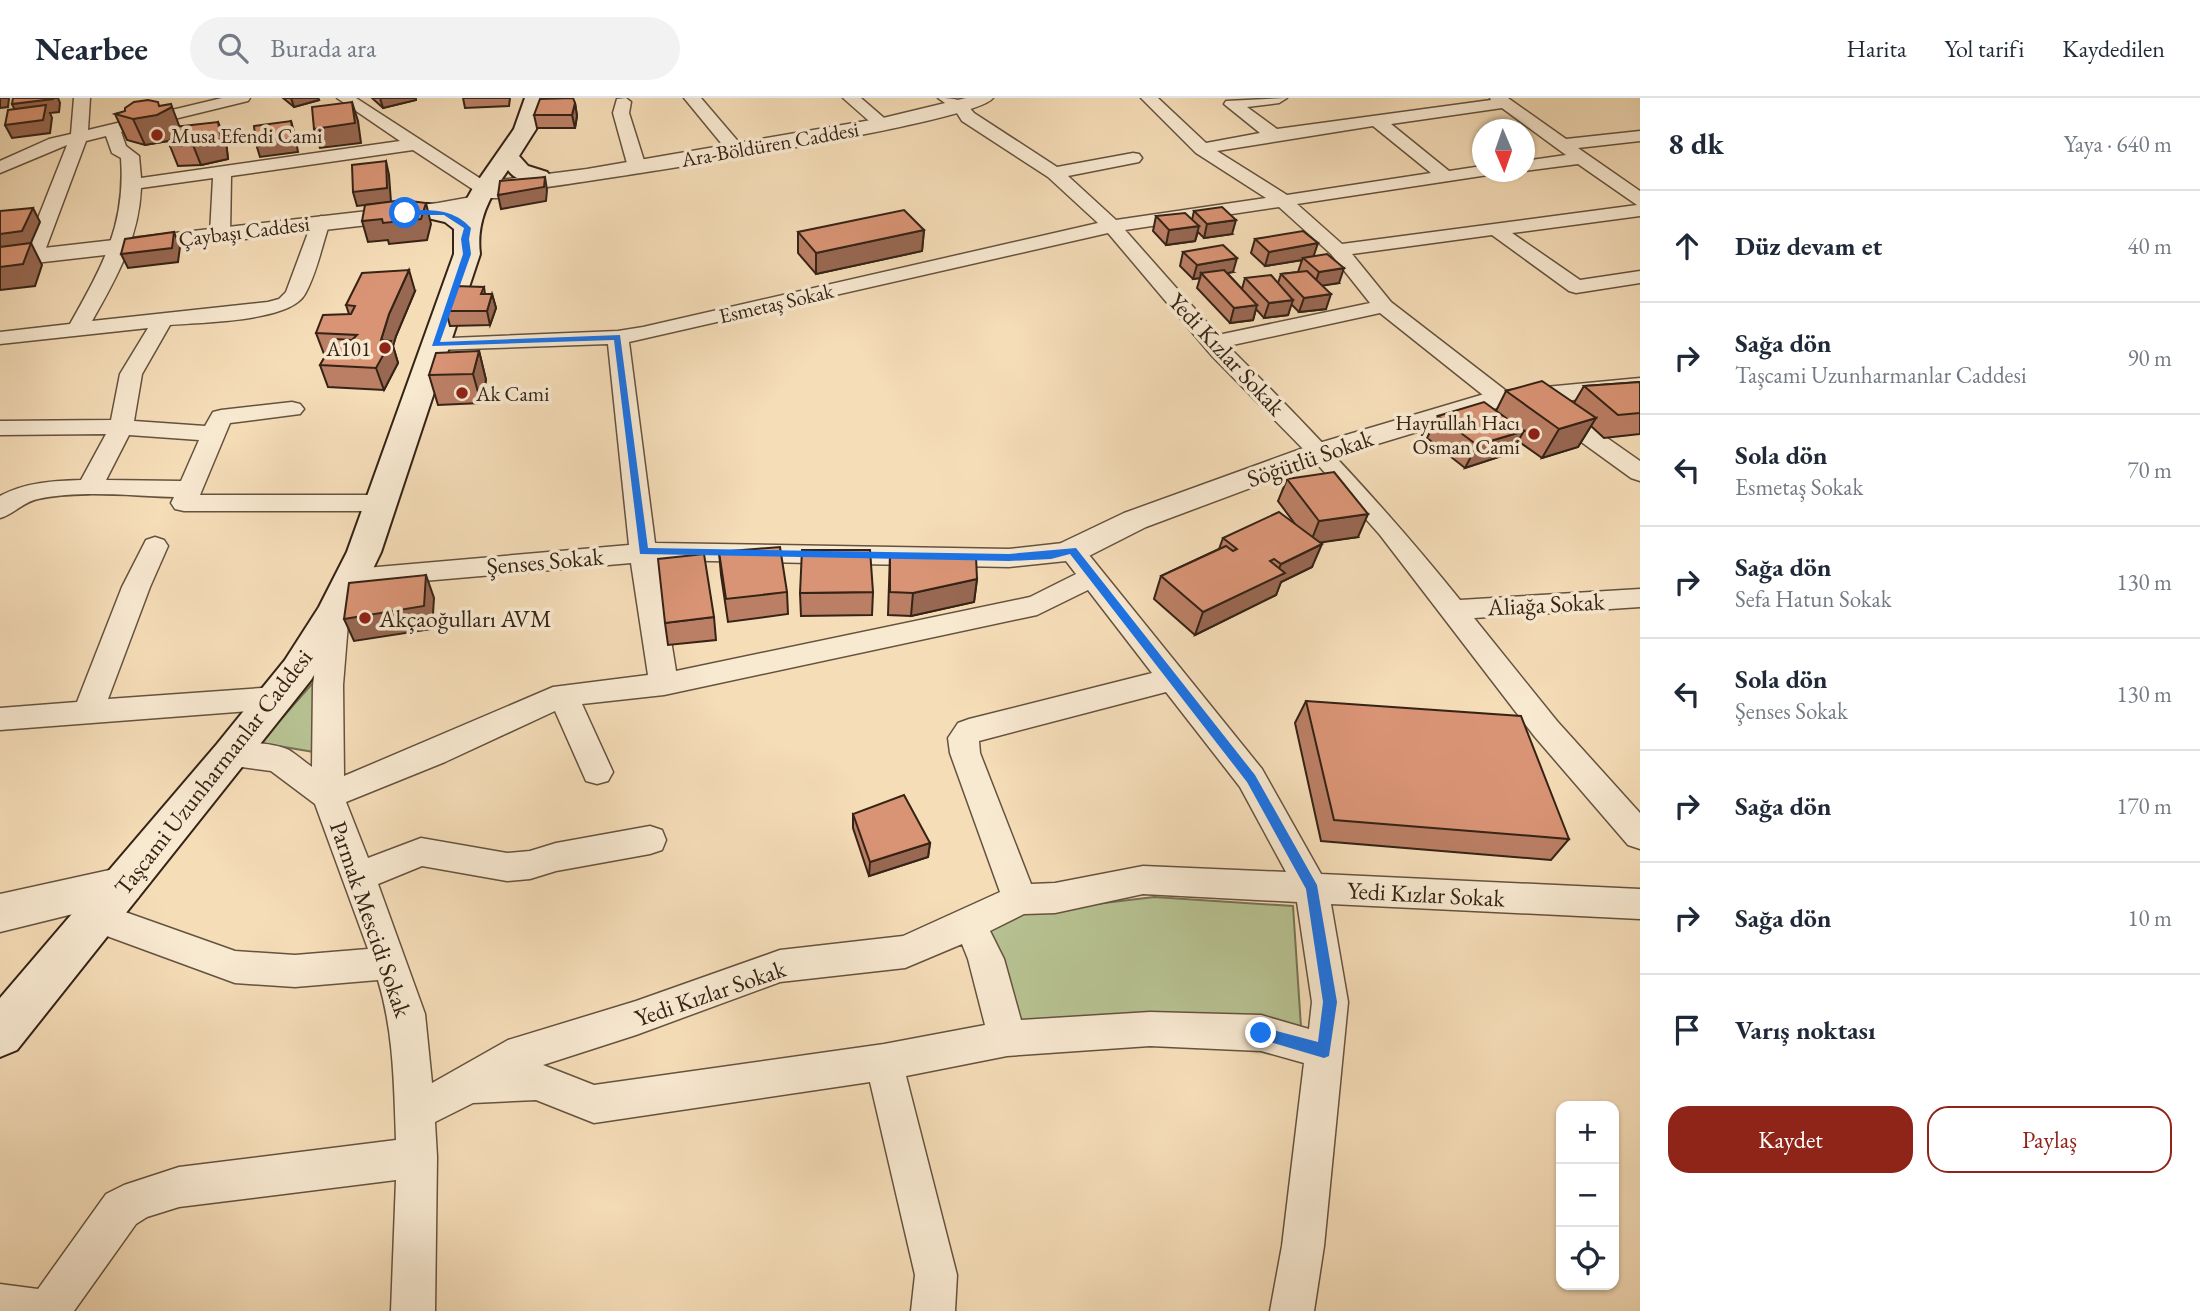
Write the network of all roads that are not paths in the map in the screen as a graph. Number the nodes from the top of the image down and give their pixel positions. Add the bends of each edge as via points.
1 (82, 98) edge
2 (242, 98) edge
3 (345, 98) edge
4 (535, 98) edge
5 (692, 98) edge
6 (851, 98) edge
7 (1149, 98) edge
8 (1279, 98) edge
9 (964, 101) edge
10 (1501, 101) edge
11 (623, 102) dead end
12 (1376, 120) junction
13 (883, 124) junction
14 (112, 129) junction
15 (526, 129) junction
16 (1274, 135) junction
17 (1640, 136) edge
18 (79, 137) junction
19 (418, 144) junction
20 (1563, 144) junction
21 (1202, 149) junction
22 (736, 150) junction
23 (1133, 158) dead end
24 (1580, 158) junction
25 (1535, 164) edge
26 (637, 167) junction
27 (0, 168) edge
28 (222, 172) junction
29 (1472, 172) edge
30 (1054, 173) junction
31 (1445, 176) junction
32 (539, 177) joint
33 (134, 184) junction
34 (492, 187) junction
35 (1280, 200) junction
36 (1640, 200) edge
37 (1640, 210) edge
38 (416, 212) junction
39 (321, 222) junction
40 (1112, 226) junction
41 (1494, 229) junction
42 (220, 234) junction
43 (467, 241) junction
44 (123, 245) junction
45 (1338, 250) junction
46 (33, 256) junction
47 (0, 260) edge
48 (1640, 277) edge
49 (1384, 306) junction
50 (163, 320) junction
51 (78, 328) junction
52 (618, 337) junction
53 (0, 338) edge
54 (1213, 343) junction
55 (435, 344) junction
56 (1640, 386) edge
57 (1533, 397) junction
58 (1501, 398) junction
59 (292, 409) dead end
60 (121, 427) junction
61 (0, 428) edge
62 (214, 434) junction
63 (1320, 452) junction
64 (1640, 473) edge
65 (90, 488) junction
66 (190, 489) junction
67 (380, 503) junction
68 (0, 510) edge
69 (155, 546) dead end
70 (643, 552) junction
71 (1082, 564) junction
72 (354, 578) junction
73 (1640, 598) edge
74 (1452, 610) junction
75 (335, 611) junction
76 (1173, 679) junction
77 (664, 684) junction
78 (563, 695) junction
79 (276, 698) junction
80 (88, 713) junction
81 (0, 719) edge
82 (231, 755) junction
83 (597, 772) dead end
84 (328, 796) junction
85 (1640, 835) edge
86 (650, 840) dead end
87 (360, 876) junction
88 (123, 885) junction
89 (1312, 889) junction
90 (1020, 899) junction
91 (1640, 904) edge
92 (0, 913) edge
93 (97, 917) junction
94 (971, 924) junction
95 (391, 962) junction
96 (0, 1034) edge
97 (1007, 1038) junction
98 (1324, 1051) junction
99 (884, 1062) junction
100 (470, 1084) junction
101 (415, 1111) junction
102 (417, 1157) junction
103 (0, 1306) edge
104 (40, 1311) edge
105 (48, 1311) edge
106 (413, 1311) edge
107 (933, 1311) edge
108 (1292, 1311) edge

1 - 18 street
2 - 14 street
3 - 19 street
4 - 15 main road
5 - 22 street
6 - 13 street
7 - 21 street
8 - 16 street via 1232,104
9 - 13 street, Ara-Böldüren Caddesi
9 - 30 street, Yedi Kızlar Sokak via 968,117
10 - 12 street
10 - 20 street
11 - 26 street via 621,113
12 - 16 street
12 - 31 street
13 - 22 street, Ara-Böldüren Caddesi
14 - 18 street
14 - 33 street via 118,149 130,156
15 - 34 main road
15 - 34 main road via 525,142
16 - 21 street
17 - 20 street
18 - 27 street
18 - 46 street
19 - 28 street
19 - 34 street
20 - 24 street
21 - 35 street
22 - 26 street, Ara-Böldüren Caddesi
23 - 30 street
24 - 25 street
24 - 36 street
26 - 32 street, Ara-Böldüren Caddesi
26 - 34 street, Ara-Böldüren Caddesi
28 - 33 street
28 - 42 street
29 - 31 street, Esmetaş Sokak
30 - 40 street, Yedi Kızlar Sokak
31 - 35 street, Esmetaş Sokak
32 - 34 main road via 520,172
33 - 44 street
34 - 38 street, Çaybaşı Caddesi
34 - 43 main road, Taşcami Uzunharmanlar Caddesi via 476,242
35 - 40 street, Esmetaş Sokak
35 - 45 street
37 - 41 street
38 - 39 street, Çaybaşı Caddesi
38 - 43 main road via 453,216
39 - 42 street, Çaybaşı Caddesi
39 - 50 street via 295,294 286,303
40 - 52 street, Esmetaş Sokak
40 - 54 street, Yedi Kızlar Sokak
41 - 45 street
41 - 48 street via 1576,287
42 - 44 street, Çaybaşı Caddesi
43 - 55 main road, Taşcami Uzunharmanlar Caddesi
44 - 46 street, Çaybaşı Caddesi
44 - 51 street
45 - 49 street
46 - 47 street, Çaybaşı Caddesi
49 - 54 street
49 - 58 street
50 - 51 street
50 - 60 street via 131,374
51 - 53 street
52 - 55 street, Esmetaş Sokak
52 - 70 street
54 - 63 street, Yedi Kızlar Sokak
55 - 67 main road, Taşcami Uzunharmanlar Caddesi
56 - 57 street, Söğütlü Sokak
57 - 58 street, Söğütlü Sokak
57 - 64 street
58 - 63 street, Söğütlü Sokak
59 - 62 street via 229,414 221,417
60 - 61 street
60 - 62 street
60 - 65 street
62 - 66 street
63 - 71 street, Söğütlü Sokak via 1135,520
63 - 74 street, Yedi Kızlar Sokak via 1389,529
65 - 66 street
65 - 68 street via 24,492
66 - 67 street via 184,503
67 - 72 main road, Taşcami Uzunharmanlar Caddesi
69 - 80 street
70 - 71 street, Şenses Sokak via 1051,555
70 - 72 street, Şenses Sokak
70 - 77 street
71 - 76 street
71 - 77 street via 1037,605
72 - 75 main road, Taşcami Uzunharmanlar Caddesi
73 - 74 street, Aliağa Sokak
74 - 85 street, Yedi Kızlar Sokak via 1546,729
75 - 79 main road, Taşcami Uzunharmanlar Caddesi
75 - 84 street, Parmak Mescidi Sokak via 328,685
76 - 89 street via 1251,778
76 - 90 street via 970,732 962,738
77 - 78 street
78 - 83 street
78 - 84 street
79 - 80 street
79 - 82 main road, Taşcami Uzunharmanlar Caddesi
80 - 81 street
82 - 84 street via 278,760
82 - 88 main road, Taşcami Uzunharmanlar Caddesi
84 - 87 street, Parmak Mescidi Sokak
86 - 87 street via 507,867 421,852
87 - 95 street, Parmak Mescidi Sokak
88 - 92 street
88 - 93 main road, Taşcami Uzunharmanlar Caddesi
89 - 90 street, Yedi Kızlar Sokak via 1143,880 1055,898
89 - 91 street, Yedi Kızlar Sokak
89 - 98 street via 1330,1002
90 - 94 street, Yedi Kızlar Sokak
93 - 95 street via 235,967 295,971
93 - 96 main road, Taşcami Uzunharmanlar Caddesi
94 - 97 street via 986,959
94 - 100 street, Yedi Kızlar Sokak via 905,952 780,966 508,1058
95 - 101 street, Parmak Mescidi Sokak via 407,1014
97 - 98 street via 1150,1030 1261,1033
97 - 99 street
98 - 108 street
99 - 100 street via 594,1104 536,1081
99 - 107 street via 936,1275
100 - 101 street, Yedi Kızlar Sokak
101 - 102 street, Parmak Mescidi Sokak
102 - 105 street via 179,1187 138,1199 121,1209
102 - 106 street, Parmak Mescidi Sokak
103 - 104 street

